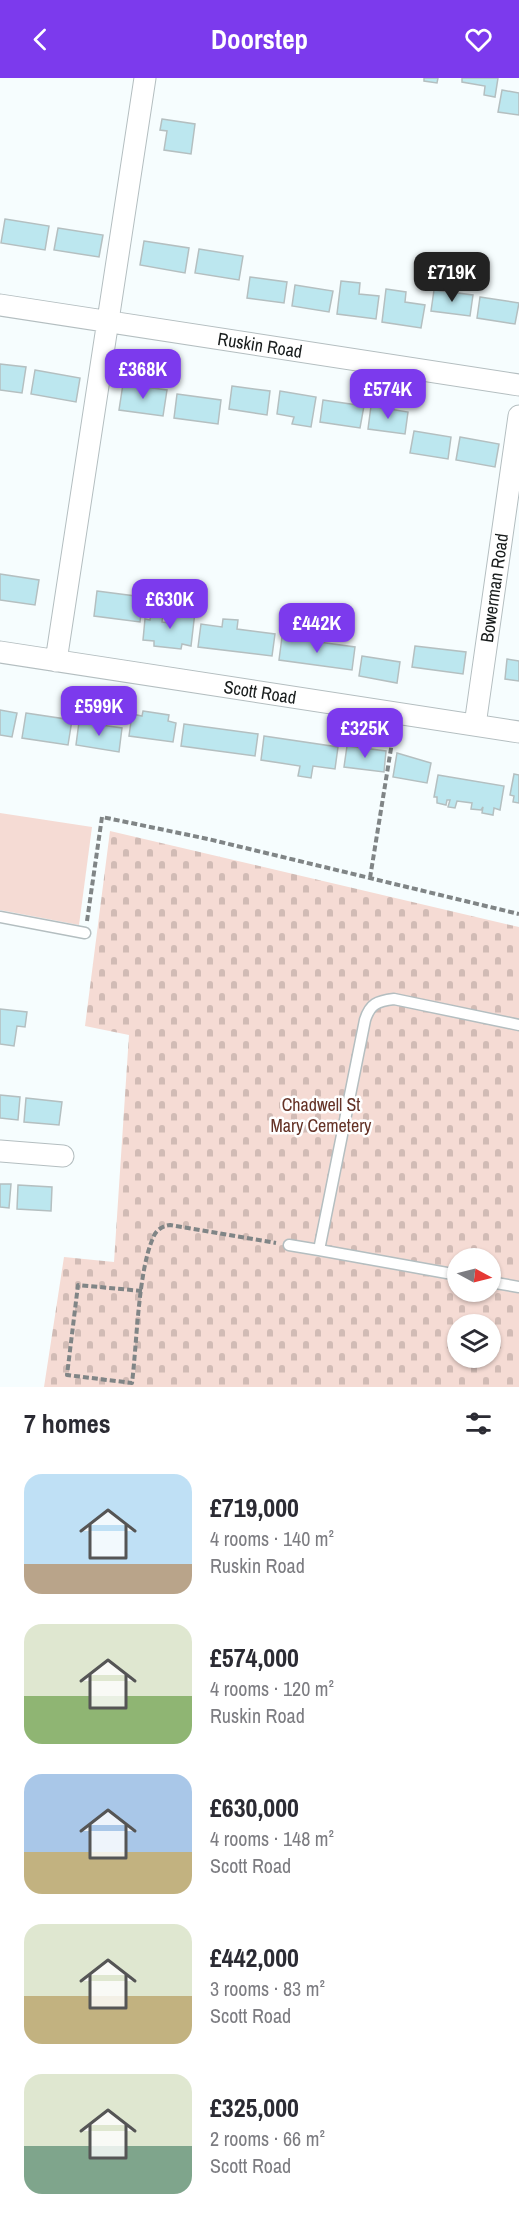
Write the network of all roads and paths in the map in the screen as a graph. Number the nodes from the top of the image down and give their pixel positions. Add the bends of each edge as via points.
1 (145, 78) edge
2 (0, 305) edge
3 (108, 321) junction
4 (519, 385) edge
5 (519, 416) edge
6 (0, 652) edge
7 (56, 661) junction
8 (397, 713) junction
9 (474, 725) junction
10 (519, 732) edge
11 (370, 878) junction
12 (519, 914) edge
13 (0, 917) edge
14 (85, 933) joint
15 (519, 1025) edge
16 (0, 1151) edge
17 (63, 1156) dead end
18 (289, 1245) joint
19 (319, 1250) junction
20 (447, 1273) edge
21 (501, 1284) edge
22 (519, 1287) edge
23 (142, 1292) junction

1 - 3 street
2 - 3 street, Ruskin Road
3 - 4 street, Ruskin Road
3 - 7 street
5 - 9 street, Bowerman Road
6 - 7 street, Scott Road
7 - 8 street, Scott Road
8 - 9 street, Scott Road
8 - 11 path
9 - 10 street, Scott Road
11 - 12 path
11 - 14 path via 102,817
13 - 14 lane
15 - 19 lane via 394,999 369,1007
16 - 17 street
18 - 19 lane
18 - 23 path via 163,1226 154,1236 145,1260
19 - 20 lane
21 - 22 lane
23 - 23 path via 132,1383 67,1376 78,1285

